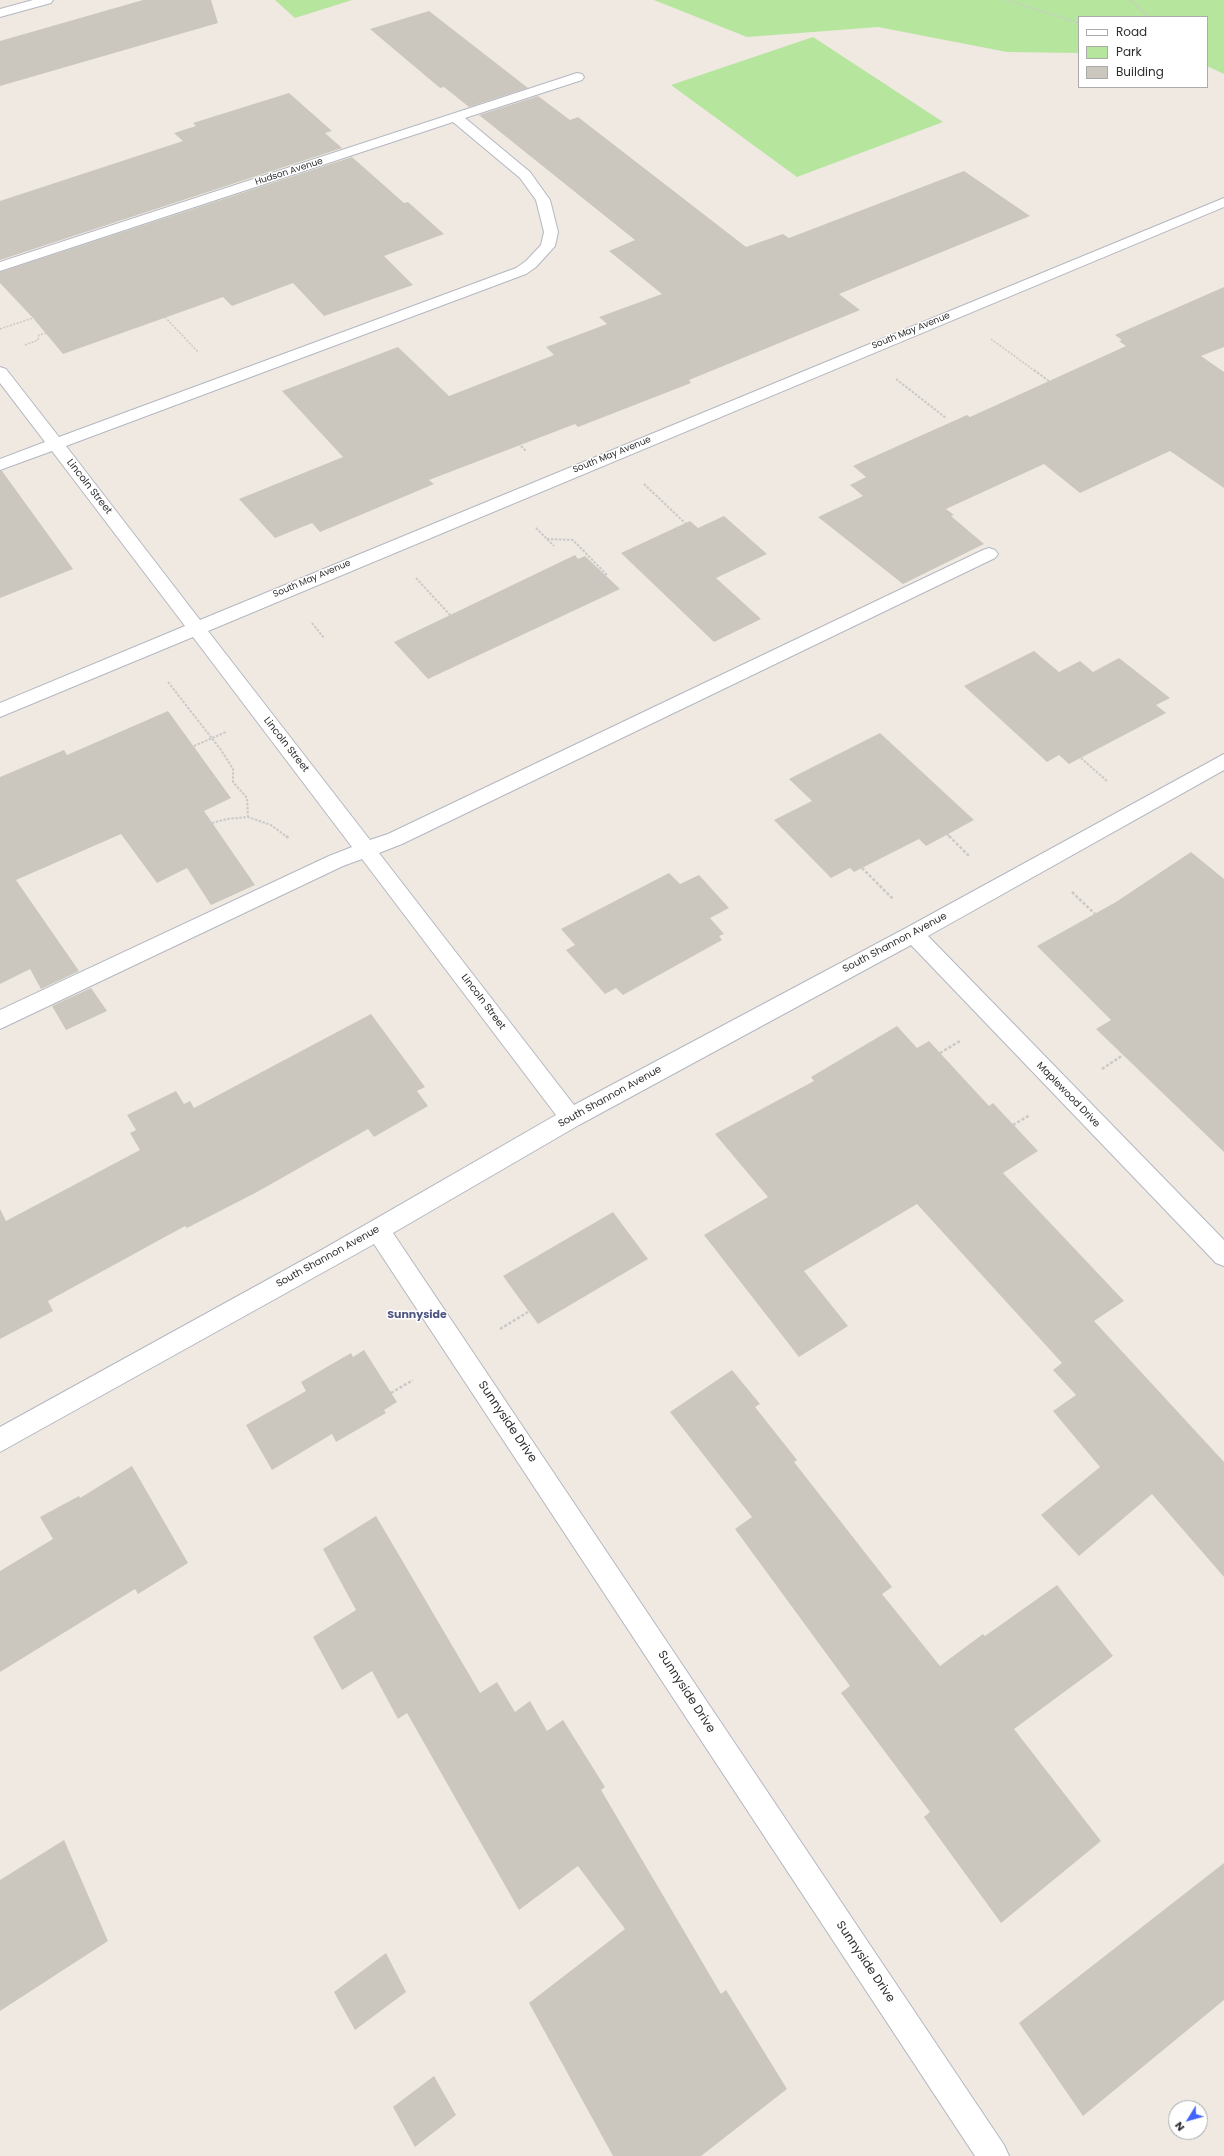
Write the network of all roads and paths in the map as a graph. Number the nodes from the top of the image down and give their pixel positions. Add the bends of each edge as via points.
1 (47, 0) edge
2 (1006, 0) edge
3 (1130, 0) edge
4 (0, 13) edge
5 (1148, 16) edge
6 (1078, 23) edge
7 (577, 77) dead end
8 (455, 117) junction
9 (345, 186) dead end
10 (1224, 202) edge
11 (370, 209) dead end
12 (0, 267) edge
13 (165, 317) dead end
14 (33, 318) dead end
15 (0, 329) edge
16 (46, 333) dead end
17 (986, 335) dead end
18 (20, 347) dead end
19 (0, 372) edge
20 (891, 375) dead end
21 (226, 381) junction
22 (1049, 382) dead end
23 (946, 418) dead end
24 (56, 445) junction
25 (521, 446) dead end
26 (526, 451) dead end
27 (0, 465) edge
28 (640, 481) dead end
29 (686, 524) dead end
30 (534, 526) dead end
31 (547, 539) junction
32 (554, 546) dead end
33 (988, 554) dead end
34 (414, 576) dead end
35 (593, 581) dead end
36 (451, 616) dead end
37 (310, 620) dead end
38 (196, 628) junction
39 (324, 638) dead end
40 (166, 680) dead end
41 (0, 710) edge
42 (229, 731) dead end
43 (211, 739) junction
44 (194, 746) dead end
45 (1081, 758) dead end
46 (1224, 761) edge
47 (1111, 785) dead end
48 (248, 817) junction
49 (208, 824) dead end
50 (947, 834) dead end
51 (292, 841) dead end
52 (367, 850) junction
53 (973, 860) dead end
54 (862, 868) dead end
55 (1066, 887) dead end
56 (896, 902) dead end
57 (1095, 914) dead end
58 (913, 934) junction
59 (0, 1020) edge
60 (964, 1039) dead end
61 (940, 1053) dead end
62 (1123, 1056) dead end
63 (1098, 1071) dead end
64 (571, 1118) junction
65 (1023, 1120) dead end
66 (1013, 1125) dead end
67 (377, 1230) junction
68 (1224, 1256) edge
69 (528, 1312) dead end
70 (500, 1329) dead end
71 (413, 1380) dead end
72 (391, 1393) dead end
73 (0, 1440) edge
74 (993, 2156) edge

1 - 4 street
2 - 6 path
3 - 5 path
7 - 8 street, Hudson Avenue
8 - 12 street, Hudson Avenue
8 - 21 street via 526,175 537,188 549,218 551,232 548,246 538,258 521,271
9 - 11 path
10 - 38 street, South May Avenue
13 - 21 path
14 - 15 path
16 - 18 path via 39,335 38,340
17 - 22 path
19 - 24 street, Lincoln Street
20 - 23 path
21 - 24 street
24 - 27 street
24 - 38 street, Lincoln Street
25 - 26 path
28 - 29 path
30 - 31 path
31 - 32 path
31 - 35 path via 573,540 607,574
33 - 52 street via 402,836
34 - 36 path
37 - 39 path
38 - 41 street, South May Avenue
38 - 52 street, Lincoln Street
40 - 43 path
42 - 43 path
43 - 44 path
43 - 48 path via 233,769 233,782 247,798
45 - 47 path
46 - 58 street, South Shannon Avenue
48 - 49 path
48 - 51 path via 271,825
50 - 53 path
52 - 59 street via 336,861
52 - 64 street, Lincoln Street
54 - 56 path
55 - 57 path
58 - 64 street, South Shannon Avenue
58 - 68 street, Maplewood Drive
60 - 61 path
62 - 63 path
64 - 67 street, South Shannon Avenue
65 - 66 path
67 - 73 street, South Shannon Avenue
67 - 74 street, Sunnyside Drive
69 - 70 path
71 - 72 path

